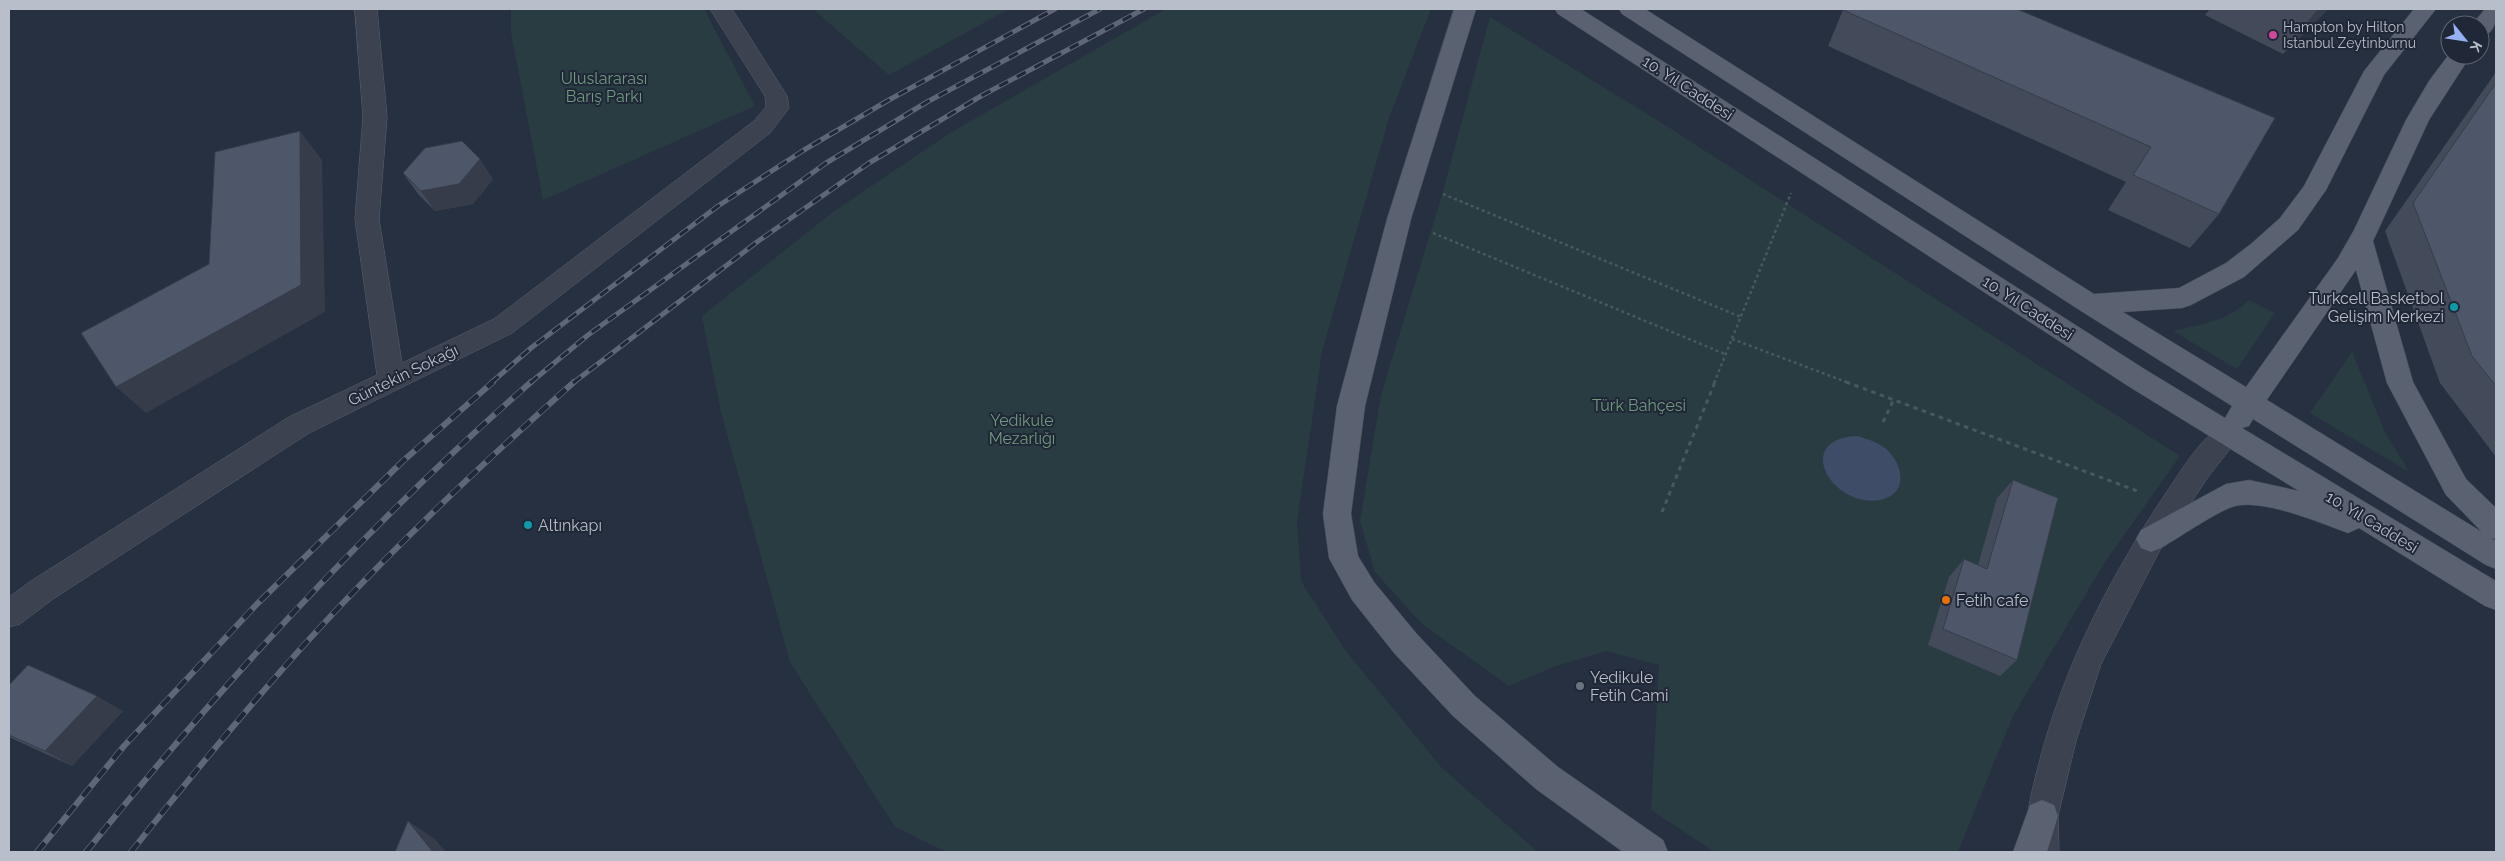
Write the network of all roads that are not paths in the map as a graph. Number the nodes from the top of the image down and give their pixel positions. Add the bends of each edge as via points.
1 (366, 9) edge
2 (721, 9) edge
3 (1465, 9) edge
4 (1566, 9) edge
5 (1630, 9) edge
6 (2425, 9) edge
7 (2452, 65) edge
8 (2360, 241) junction
9 (2090, 304) junction
10 (391, 380) junction
11 (2250, 404) junction
12 (2227, 434) junction
13 (2496, 527) edge
14 (2395, 536) junction
15 (2151, 540) junction
16 (2496, 556) edge
17 (2496, 597) edge
18 (9, 614) edge
19 (2042, 816) junction
20 (1650, 852) edge
21 (2030, 852) edge
22 (2042, 852) edge

1 - 10 street via 375,116 366,219
2 - 10 street, Güntekin Sokağı via 776,96 778,108 762,127 503,326
3 - 20 main road via 1410,180 1351,406 1337,514 1344,558 1363,591 1464,706 1547,778
4 - 12 main road, 10. Yıl Caddesi
5 - 9 main road
6 - 9 main road via 2375,71 2314,190 2289,224 2261,250 2236,270 2182,298
7 - 8 main road via 2409,134
8 - 11 main road via 2332,288
8 - 13 main road via 2400,383 2456,487
9 - 11 main road
10 - 18 street, Güntekin Sokağı via 299,425
11 - 12 main road
11 - 16 main road
12 - 14 main road, 10. Yıl Caddesi
12 - 15 street via 2198,470
14 - 15 main road via 2298,503 2249,492 2226,496
14 - 17 main road, 10. Yıl Caddesi
15 - 19 street via 2087,661 2060,741
19 - 21 main road
19 - 22 street

